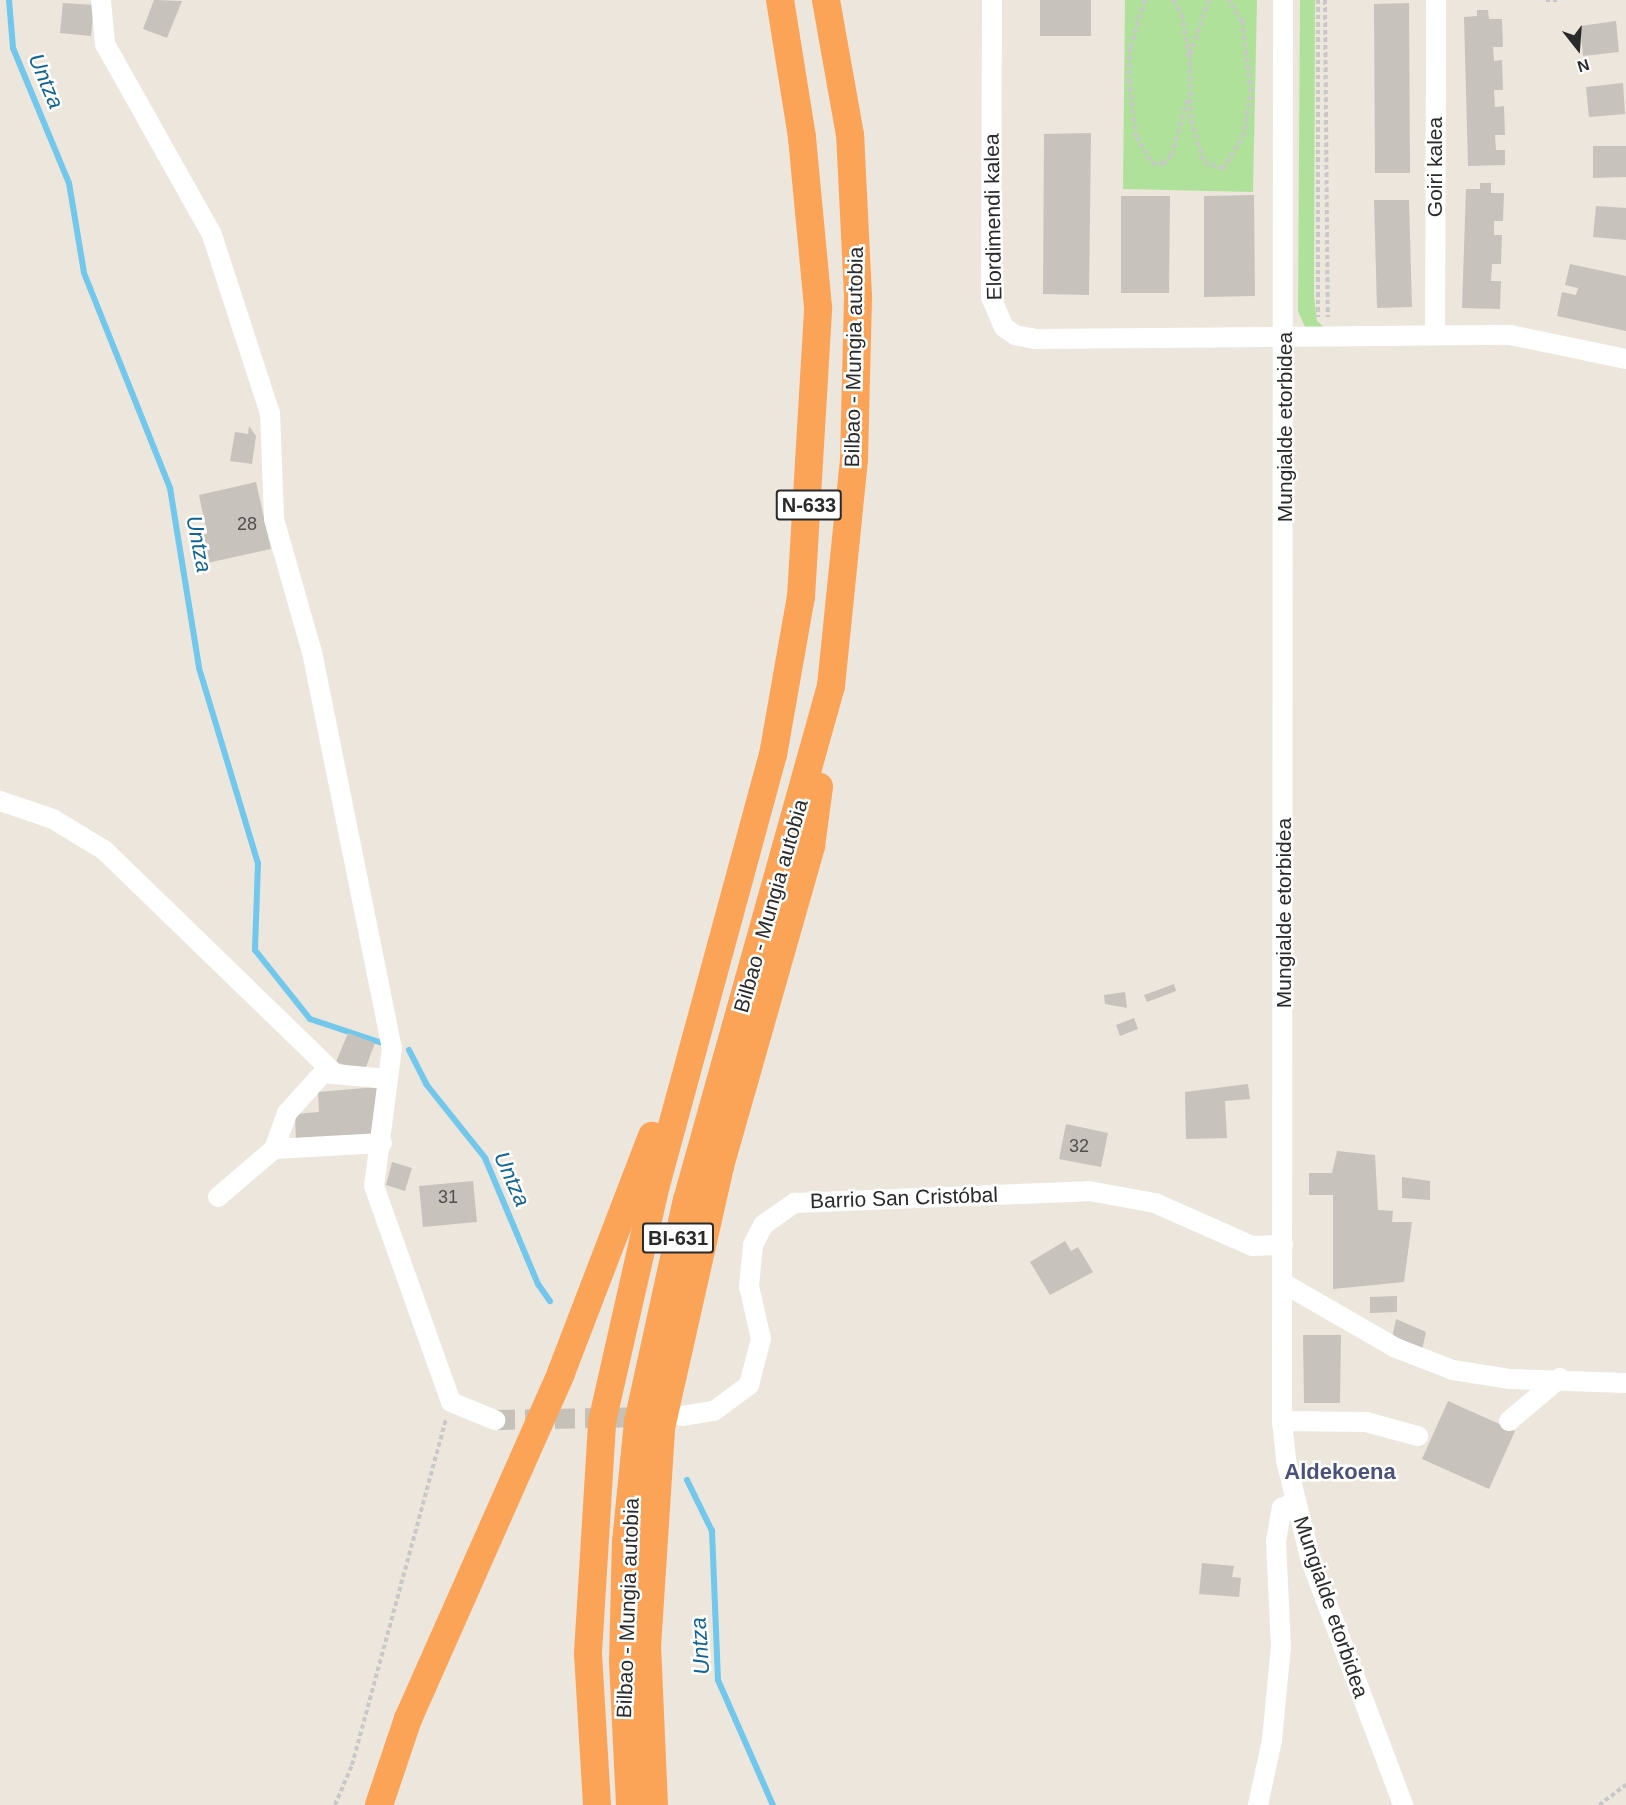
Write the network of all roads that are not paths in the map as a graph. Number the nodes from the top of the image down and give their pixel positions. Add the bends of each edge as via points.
1 (101, 0) edge
2 (780, 0) edge
3 (826, 0) edge
4 (992, 0) edge
5 (1283, 0) edge
6 (1436, 0) edge
7 (1434, 335) junction
8 (1285, 339) junction
9 (1626, 359) edge
10 (831, 686) junction
11 (0, 801) edge
12 (705, 1000) junction
13 (336, 1074) junction
14 (388, 1079) junction
15 (382, 1143) junction
16 (274, 1149) junction
17 (218, 1197) dead end
18 (1283, 1245) junction
19 (1283, 1283) junction
20 (1560, 1378) junction
21 (1626, 1383) edge
22 (682, 1416) dead end
23 (495, 1420) tunnel mouth
24 (1282, 1421) junction
25 (1509, 1421) dead end
26 (1418, 1436) dead end
27 (1295, 1502) junction
28 (379, 1805) edge
29 (597, 1805) edge
30 (630, 1805) edge
31 (654, 1805) edge
32 (1258, 1805) edge
33 (1403, 1805) edge

1 - 14 street via 105,44 212,235 270,413 274,519 312,651 345,802 392,1048
2 - 12 highway, Bilbao - Mungia autobia / N-633 via 802,137 818,307 814,447 801,597 773,755
3 - 10 highway, Bilbao - Mungia autobia / N-633 via 850,135 858,296 854,460
4 - 8 street, Elordimendi kalea via 991,297 1004,327 1035,339
5 - 8 street, Mungialde etorbidea
6 - 7 street, Goiri kalea
7 - 8 street, Elordimendi kalea
7 - 9 street, Elordimendi kalea via 1510,335
8 - 18 street, Mungialde etorbidea
10 - 30 highway, Bilbao - Mungia autobia / BI-631 via 687,1200 638,1422 626,1542 622,1662
10 - 31 highway, N-633 via 812,846 720,1166 661,1428 647,1647
11 - 13 street via 53,819 104,850
12 - 28 highway via 561,1373 412,1708
12 - 29 highway, Bilbao - Mungia autobia / BI-631 via 602,1422 588,1653
13 - 14 street
13 - 16 street via 323,1073 287,1113
14 - 15 street
15 - 16 street
15 - 23 street via 374,1186 451,1402
16 - 17 street
18 - 19 street, Mungialde etorbidea
18 - 22 street, Barrio San Cristóbal via 1252,1245 1155,1203 1089,1191 795,1203 763,1224 753,1245 749,1286 761,1339 749,1385 714,1411
19 - 20 street via 1396,1348 1453,1371 1510,1379
19 - 24 street, Mungialde etorbidea
20 - 21 street
20 - 25 street
24 - 26 street via 1366,1422
24 - 27 street, Mungialde etorbidea
27 - 32 street via 1282,1508 1276,1541 1281,1647 1272,1740
27 - 33 street, Mungialde etorbidea via 1332,1621

